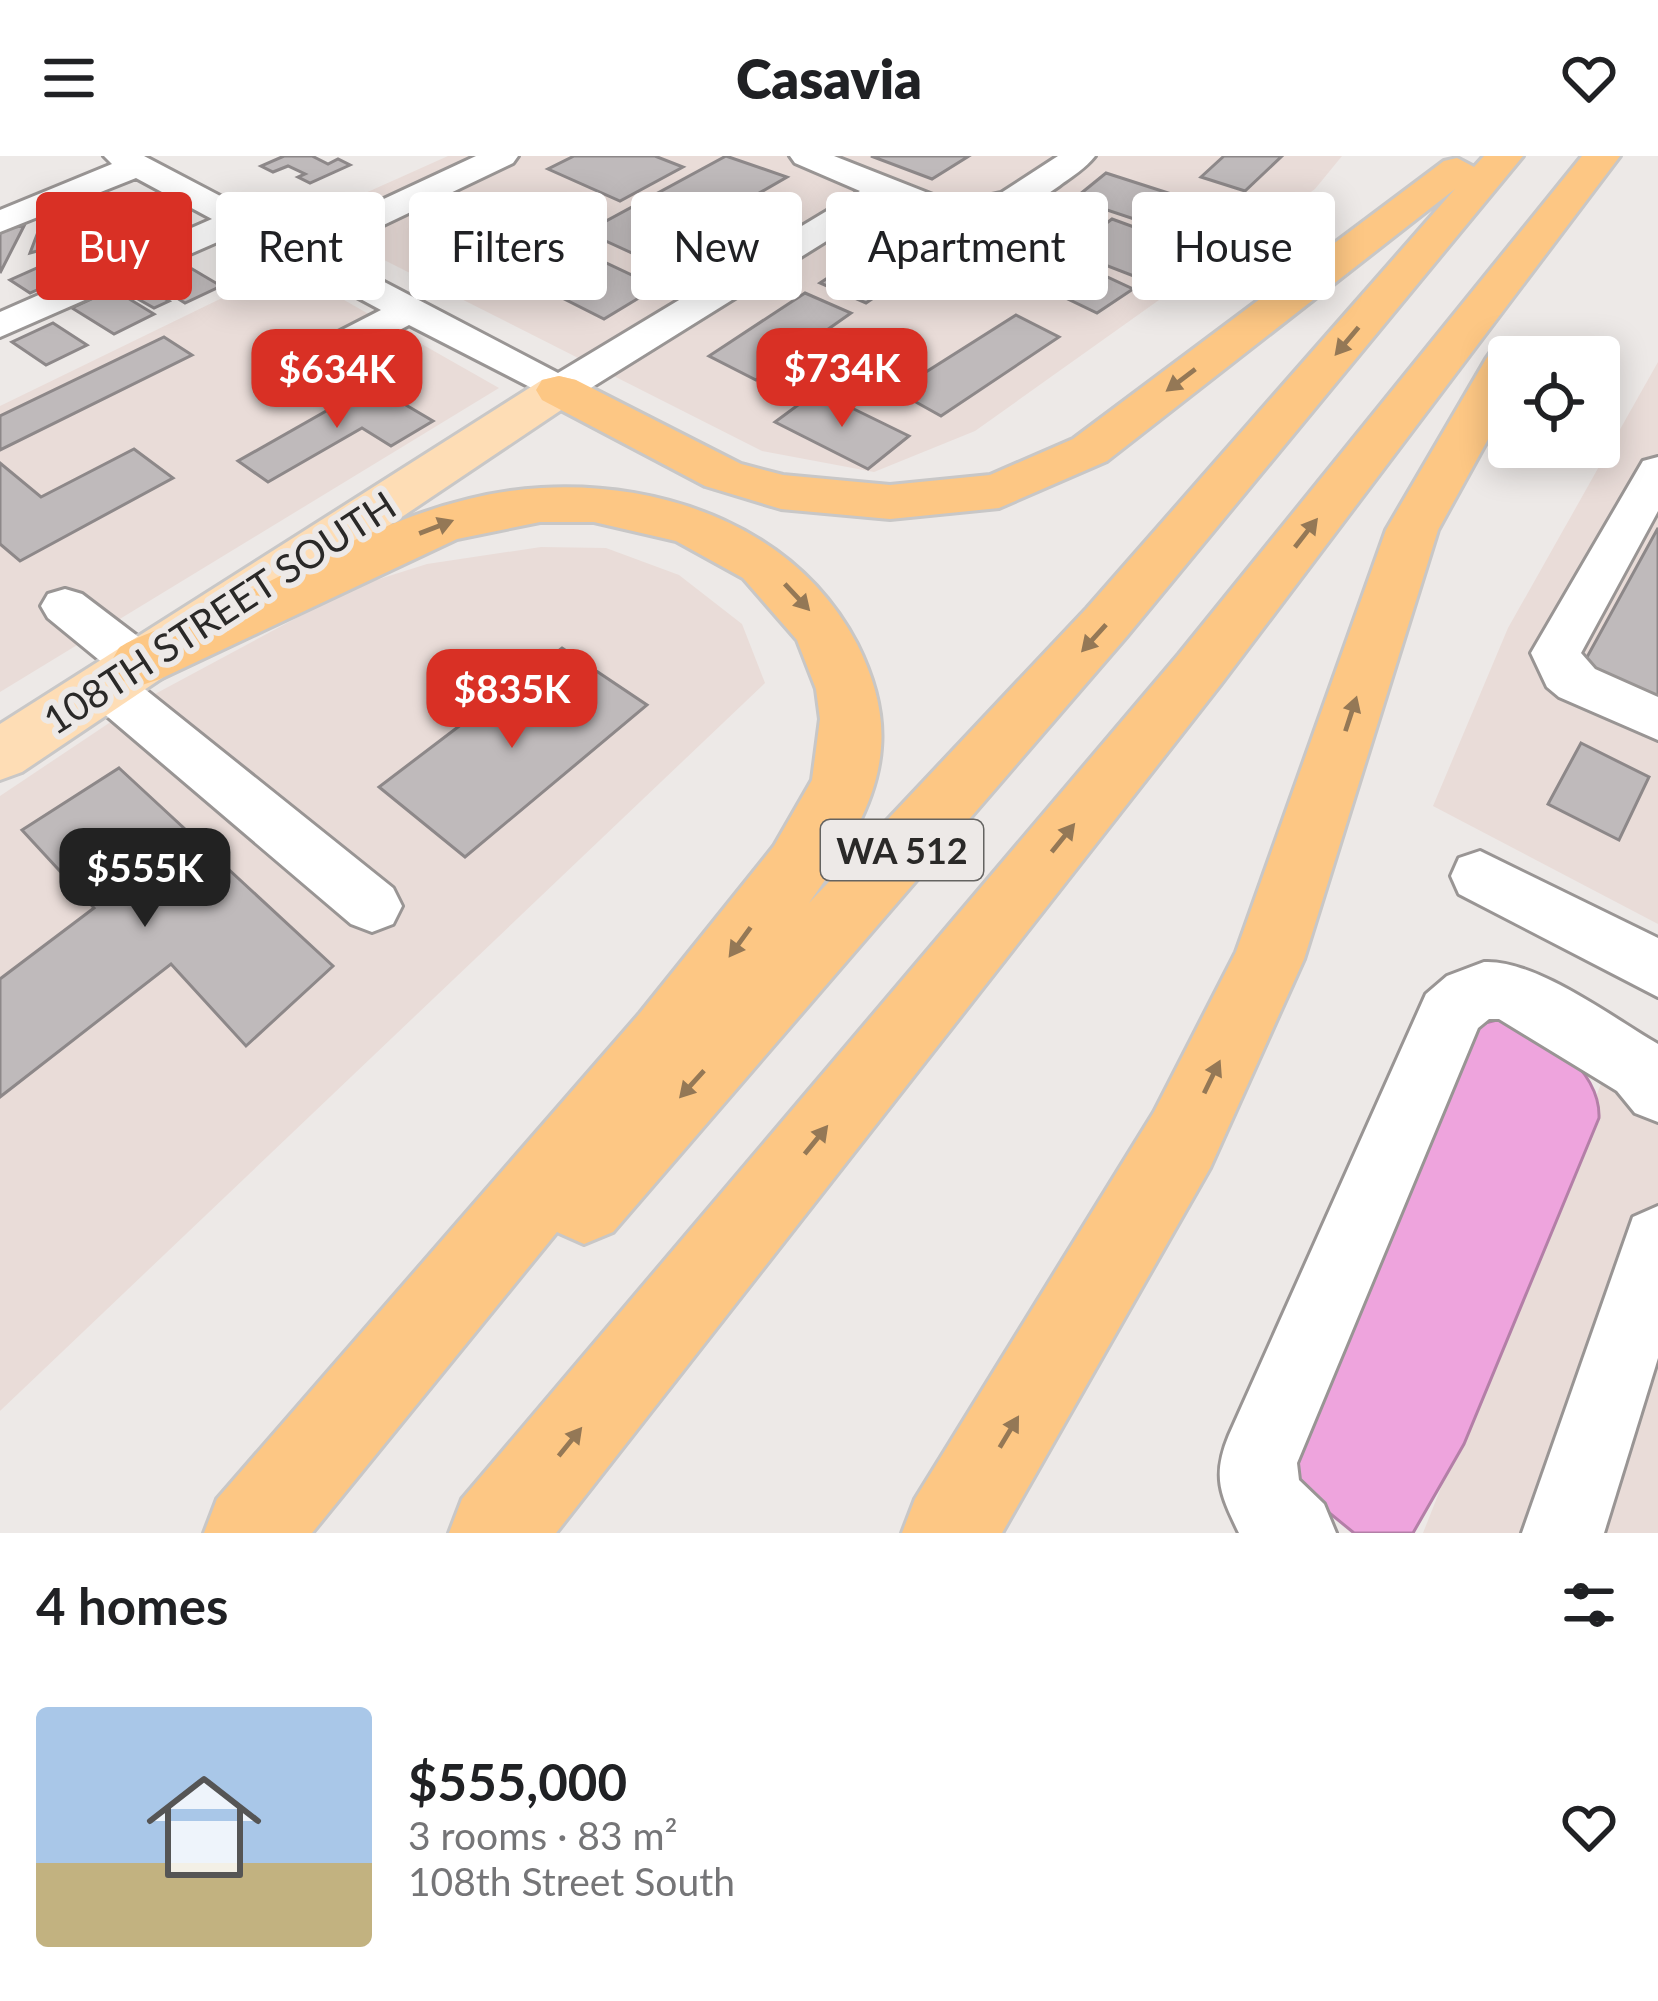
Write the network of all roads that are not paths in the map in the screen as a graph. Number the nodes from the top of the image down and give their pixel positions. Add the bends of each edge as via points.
1 (502, 156) edge
2 (806, 156) edge
3 (1079, 156) edge
4 (1474, 156) edge
5 (1504, 156) edge
6 (1601, 156) edge
7 (1626, 156) edge
8 (128, 161) edge
9 (40, 172) dead end
10 (888, 188) junction
11 (75, 191) junction
12 (216, 209) edge
13 (385, 211) edge
14 (0, 222) edge
15 (216, 229) edge
16 (1554, 282) dead end
17 (385, 299) edge
18 (407, 311) junction
19 (0, 326) edge
20 (323, 355) dead end
21 (559, 390) junction
22 (1488, 396) edge
23 (1658, 471) edge
24 (65, 606) dead end
25 (123, 675) junction
26 (1658, 720) edge
27 (0, 755) edge
28 (1480, 876) dead end
29 (372, 905) dead end
30 (1654, 955) edge
31 (1658, 1090) edge
32 (1658, 1242) edge
33 (251, 1533) edge
34 (287, 1533) edge
35 (496, 1533) edge
36 (950, 1533) edge
37 (1294, 1533) edge
38 (1563, 1533) edge

1 - 13 street
2 - 10 street
3 - 10 street via 990,209 938,205
4 -> 21 highway via 1090,450 999,491 890,502 781,492 723,475
5 -> 34 highway, WA 512 via 1107,622
35 -> 6 highway, WA 512 via 1200,669
7 - 16 highway
8 - 11 street
8 - 12 street
9 - 11 street
10 - 21 street
11 - 14 street
15 - 19 street
17 - 18 street
18 - 20 street
18 - 21 street
21 - 25 main road, 108TH STREET SOUTH
36 -> 22 highway via 1182,1140 1269,959 1412,530
23 - 26 street via 1556,653 1577,682
24 - 25 street
25 - 27 main road, 108TH STREET SOUTH
25 - 29 street
25 -> 33 highway via 434,527 491,510 571,504 684,525 754,558 816,619 839,663 847,710 845,779 793,870 695,1004
28 - 30 street
31 - 37 street via 1640,1069 1511,993 1492,988 1466,996 1448,1015 1257,1463 1258,1493
32 - 38 street

